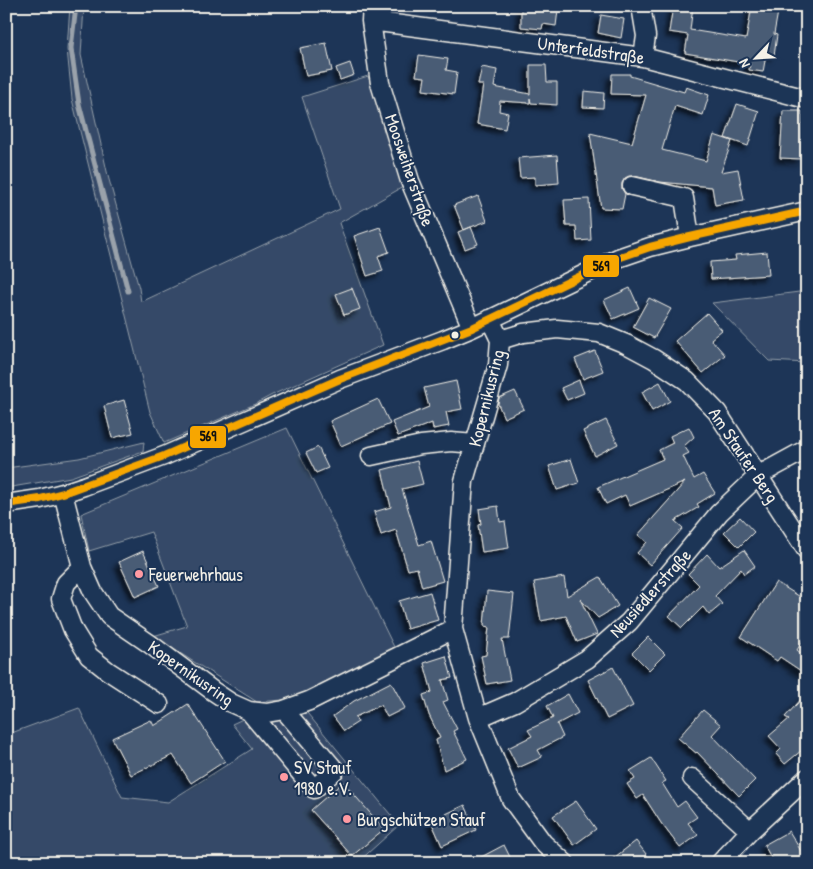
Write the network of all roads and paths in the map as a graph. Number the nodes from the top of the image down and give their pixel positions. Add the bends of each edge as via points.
1 (641, 6) edge
2 (371, 14) edge
3 (643, 56) junction
4 (807, 99) edge
5 (632, 186) dead end
6 (807, 211) edge
7 (690, 237) junction
8 (490, 319) junction
9 (472, 328) junction
10 (500, 340) junction
11 (475, 444) junction
12 (807, 449) edge
13 (371, 456) dead end
14 (759, 475) junction
15 (63, 493) junction
16 (8, 504) edge
17 (807, 551) edge
18 (82, 567) junction
19 (453, 629) junction
20 (159, 704) dead end
21 (284, 710) junction
22 (249, 711) junction
23 (478, 718) junction
24 (692, 778) dead end
25 (807, 778) edge
26 (750, 831) junction
27 (565, 863) edge
28 (720, 863) edge

1 - 3 street via 646,36
2 - 3 street, Unterfeldstraße
2 - 9 street, Moosweiherstraße via 380,82 410,181
3 - 4 street, Unterfeldstraße
5 - 7 street via 684,198
6 - 7 street
7 - 8 street via 618,258
8 - 9 street
8 - 10 street, Kopernikusring
9 - 15 street via 340,379 164,456
10 - 11 street, Kopernikusring via 498,365
10 - 14 street, Am Staufer Berg via 523,333 557,329 599,332 654,358 687,381 718,412
11 - 13 street via 421,445
11 - 19 street, Kopernikusring via 464,481
12 - 14 street, Neusiedlerstraße
14 - 17 street, Am Staufer Berg
14 - 23 street, Neusiedlerstraße via 719,513 628,622 587,660 514,702
15 - 16 street
15 - 18 street, Kopernikusring
18 - 20 street via 66,583 61,599 73,630 89,656
18 - 22 street, Kopernikusring via 109,616 231,703
19 - 21 street, Kopernikusring via 346,684
19 - 23 street, Kopernikusring
21 - 22 street, Kopernikusring
21 - 22 street via 335,770 314,790
23 - 27 street, Kopernikusring via 511,799 543,843
24 - 26 street
25 - 26 street
26 - 28 street

